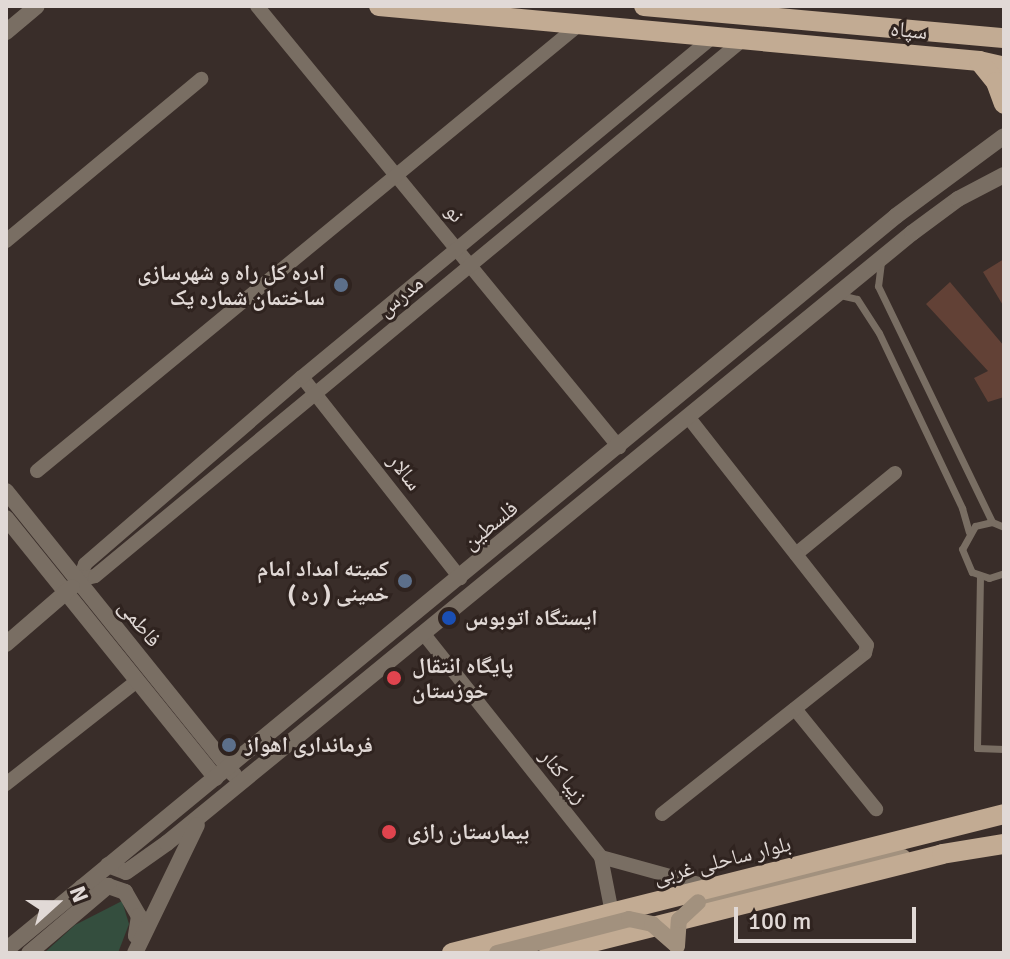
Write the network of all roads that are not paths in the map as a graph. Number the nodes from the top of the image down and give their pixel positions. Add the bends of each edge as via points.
1 (37, 6) edge
2 (257, 6) edge
3 (379, 6) edge
4 (644, 6) edge
5 (580, 24) junction
6 (6, 32) edge
7 (714, 36) junction
8 (1004, 38) edge
9 (744, 39) junction
10 (979, 61) junction
11 (1004, 67) edge
12 (201, 79) dead end
13 (1004, 104) edge
14 (1004, 136) edge
15 (1004, 175) edge
16 (397, 176) junction
17 (6, 241) edge
18 (458, 250) junction
19 (882, 259) junction
20 (471, 266) junction
21 (840, 295) junction
22 (894, 318) junction
23 (877, 330) junction
24 (752, 338) junction
25 (766, 355) junction
26 (302, 377) junction
27 (316, 393) junction
28 (689, 418) junction
29 (619, 447) junction
30 (37, 471) dead end
31 (895, 473) dead end
32 (6, 491) edge
33 (6, 518) edge
34 (992, 522) junction
35 (1004, 527) edge
36 (969, 532) junction
37 (796, 554) junction
38 (1004, 573) edge
39 (980, 576) junction
40 (460, 578) junction
41 (73, 586) junction
42 (423, 633) junction
43 (6, 644) edge
44 (137, 681) junction
45 (795, 709) junction
46 (1004, 749) edge
47 (222, 773) junction
48 (240, 782) junction
49 (6, 784) edge
50 (211, 805) junction
51 (876, 809) dead end
52 (662, 814) dead end
53 (1004, 814) edge
54 (1004, 844) edge
55 (942, 854) junction
56 (601, 857) junction
57 (108, 865) junction
58 (108, 886) junction
59 (711, 887) junction
60 (80, 888) junction
61 (612, 913) junction
62 (6, 950) edge
63 (680, 950) edge
64 (29, 953) edge
65 (135, 953) edge
66 (452, 953) edge
67 (497, 953) edge
68 (549, 953) edge

1 - 6 street
2 - 16 street, نو
3 - 5 main road, سپاه
4 - 8 main road, سپاه
5 - 7 main road, سپاه
5 - 16 street
7 - 9 main road, سپاه
7 - 18 street, مدرس
9 - 10 main road, سپاه
9 - 20 street, مدرس
10 - 11 main road, سپاه
10 - 13 main road via 996,82
12 - 17 street
14 - 24 street, فلسطین via 896,216
15 - 19 street, فلسطین via 958,199
16 - 18 street, نو
16 - 30 street
18 - 20 street, نو
18 - 26 street, مدرس
19 - 21 street, فلسطین
19 - 22 lane via 878,286
20 - 27 street, مدرس
20 - 29 street, نو
21 - 23 lane via 857,299
21 - 25 street, فلسطین
22 - 23 lane
22 - 34 lane
23 - 36 lane
24 - 25 street
24 - 29 street, فلسطین
25 - 28 street, فلسطین
26 - 27 street, سالار
26 - 41 street, مدرس via 85,564
27 - 40 street, سالار
27 - 41 street, مدرس via 95,576
28 - 37 street
28 - 42 street, فلسطین
29 - 40 street, فلسطین
31 - 37 street
32 - 41 street, فاطمی
33 - 41 street, فاطمی
34 - 35 lane
34 - 36 lane
36 - 39 lane via 963,557
37 - 45 street via 867,645 865,653
38 - 39 lane
39 - 46 lane via 977,748
40 - 47 street, فلسطین
41 - 43 street, مدرس
41 - 44 street, فاطمی
41 - 47 street, فاطمی
42 - 48 street, فلسطین
42 - 56 street, زیبا کنار
44 - 47 street, فاطمی
44 - 49 street
45 - 51 street
45 - 52 street
47 - 48 street, فاطمی
47 - 57 street, فلسطین
48 - 50 street, فلسطین
50 - 57 street, فلسطین via 126,872
50 - 65 street via 188,837
53 - 59 main road, بلوار ساحلی غربی
54 - 55 main road
55 - 63 main road, bridge via 861,860 698,902 679,920
55 - 68 main road
56 - 59 street
56 - 61 street
57 - 60 street, فلسطین
58 - 60 street
58 - 64 street
58 - 65 street via 125,892 135,905
59 - 61 main road, بلوار ساحلی غربی
60 - 62 street, فلسطین
61 - 66 main road, بلوار ساحلی غربی
63 - 67 main road, bridge via 652,924 629,919

